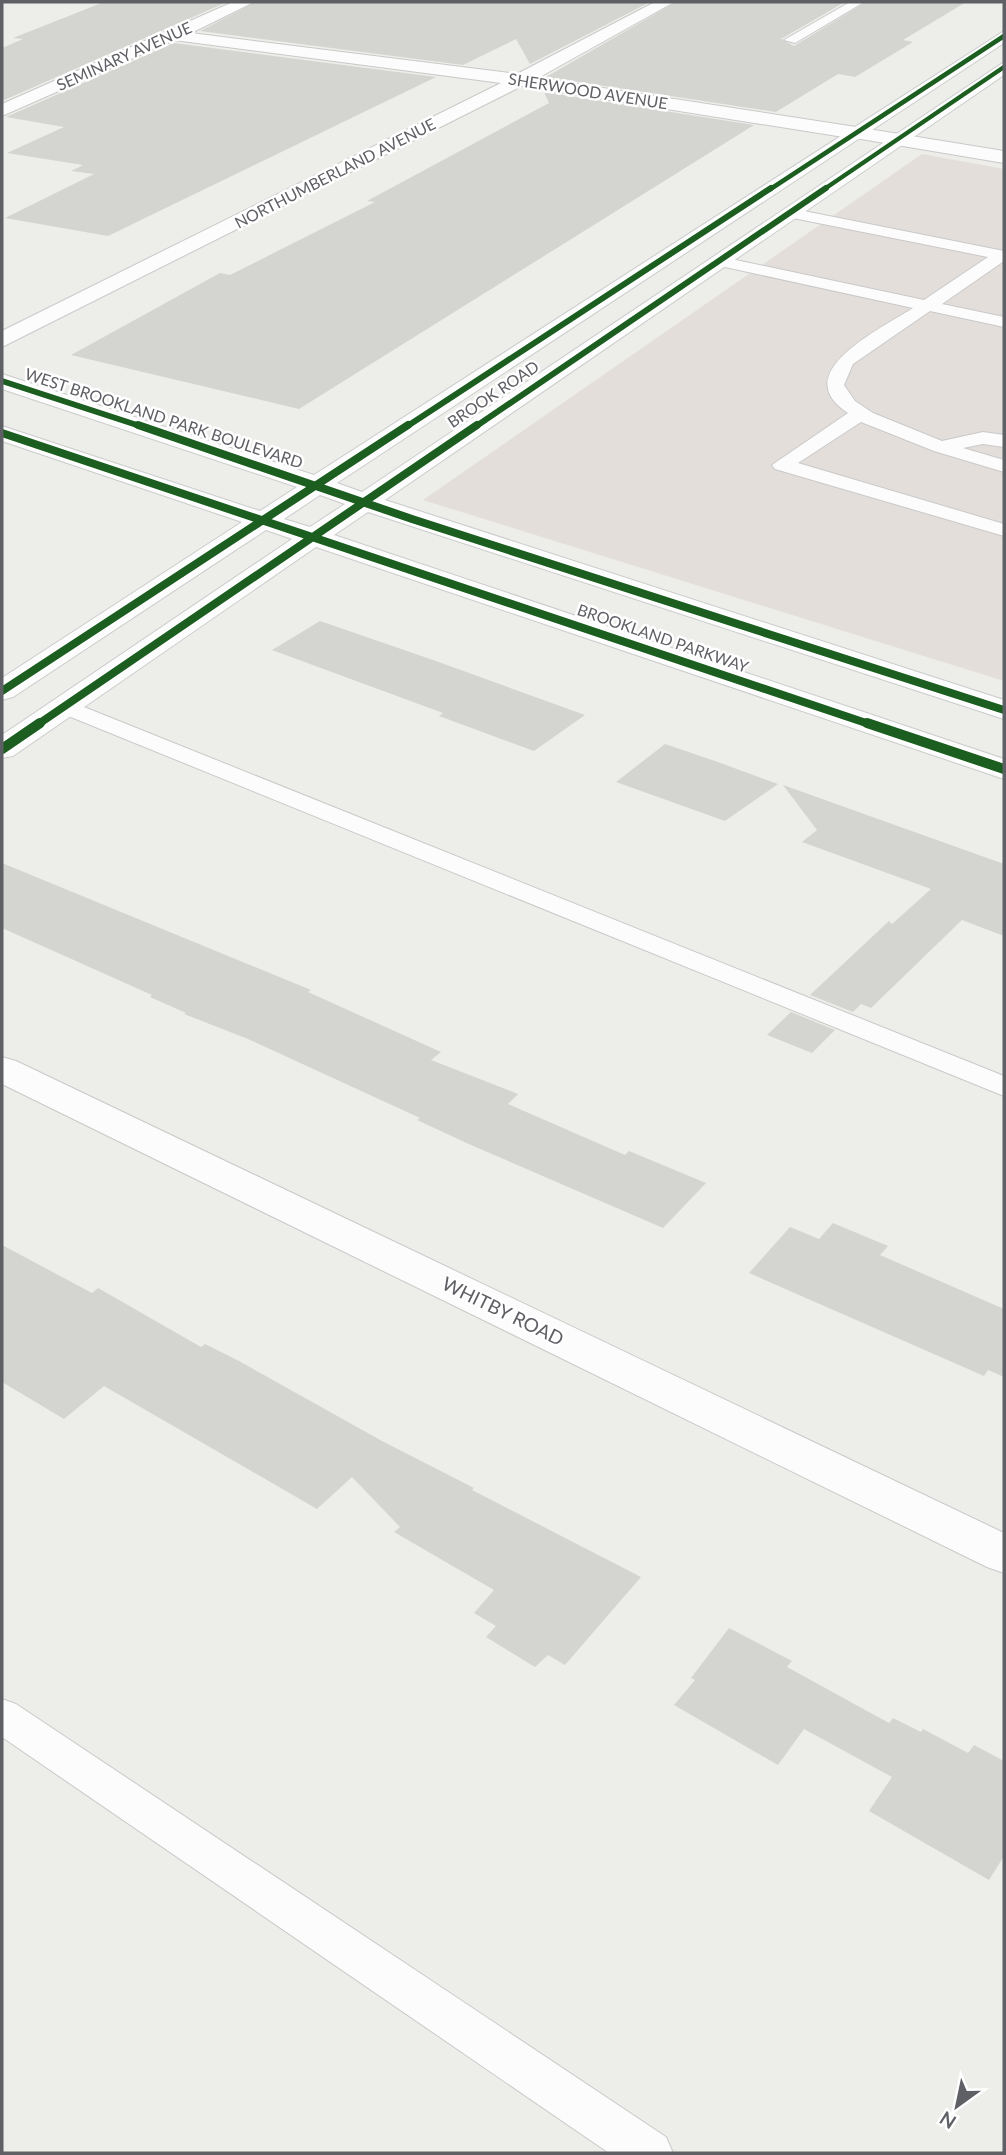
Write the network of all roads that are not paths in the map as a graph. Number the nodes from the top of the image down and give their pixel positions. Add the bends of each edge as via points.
1 (246, 2) edge
2 (666, 2) edge
3 (858, 2) edge
4 (171, 35) junction
5 (1004, 36) edge
6 (790, 40) dead end
7 (1004, 66) edge
8 (520, 80) junction
9 (2, 111) edge
10 (856, 133) junction
11 (898, 139) junction
12 (1004, 157) edge
13 (789, 212) junction
14 (1003, 255) edge
15 (717, 261) junction
16 (928, 306) junction
17 (1004, 323) edge
18 (2, 340) edge
19 (2, 382) edge
20 (860, 414) junction
21 (2, 433) edge
22 (1004, 441) edge
23 (943, 447) junction
24 (1004, 466) edge
25 (316, 484) junction
26 (362, 501) junction
27 (262, 519) junction
28 (1004, 530) edge
29 (312, 536) junction
30 (2, 691) edge
31 (64, 706) junction
32 (1004, 710) edge
33 (2, 749) edge
34 (1004, 769) edge
35 (2, 1069) edge
36 (1004, 1087) edge
37 (1004, 1553) edge
38 (2, 1716) edge
39 (649, 2153) edge

1 - 4 main road, SEMINARY AVENUE
2 - 8 main road, NORTHUMBERLAND AVENUE
3 - 6 lane
4 - 8 main road, SHERWOOD AVENUE
4 - 9 main road, SEMINARY AVENUE
5 - 10 main road, BROOK ROAD
7 - 11 main road, BROOK ROAD
8 - 10 main road, SHERWOOD AVENUE
8 - 18 main road, NORTHUMBERLAND AVENUE
10 - 11 main road, SHERWOOD AVENUE
10 - 25 main road, BROOK ROAD
11 - 12 main road, SHERWOOD AVENUE
11 - 13 main road, BROOK ROAD
13 - 14 lane
13 - 15 main road, BROOK ROAD
14 - 16 lane
15 - 16 lane
15 - 26 main road, BROOK ROAD
16 - 17 lane
16 - 20 lane via 840,367 835,384 838,394
19 - 25 main road, WEST BROOKLAND PARK BOULEVARD
20 - 23 lane
20 - 28 lane via 782,466
21 - 27 main road
22 - 23 lane via 983,438
23 - 24 lane
25 - 26 main road, BROOKLAND PARKWAY
25 - 27 main road, BROOK ROAD
26 - 29 main road, BROOK ROAD
26 - 32 main road, BROOKLAND PARKWAY
27 - 29 main road
27 - 30 main road, BROOK ROAD
29 - 31 main road, BROOK ROAD
29 - 34 main road, BROOKLAND PARKWAY
31 - 33 main road, BROOK ROAD
31 - 36 lane
35 - 37 main road, WHITBY ROAD
38 - 39 lane

